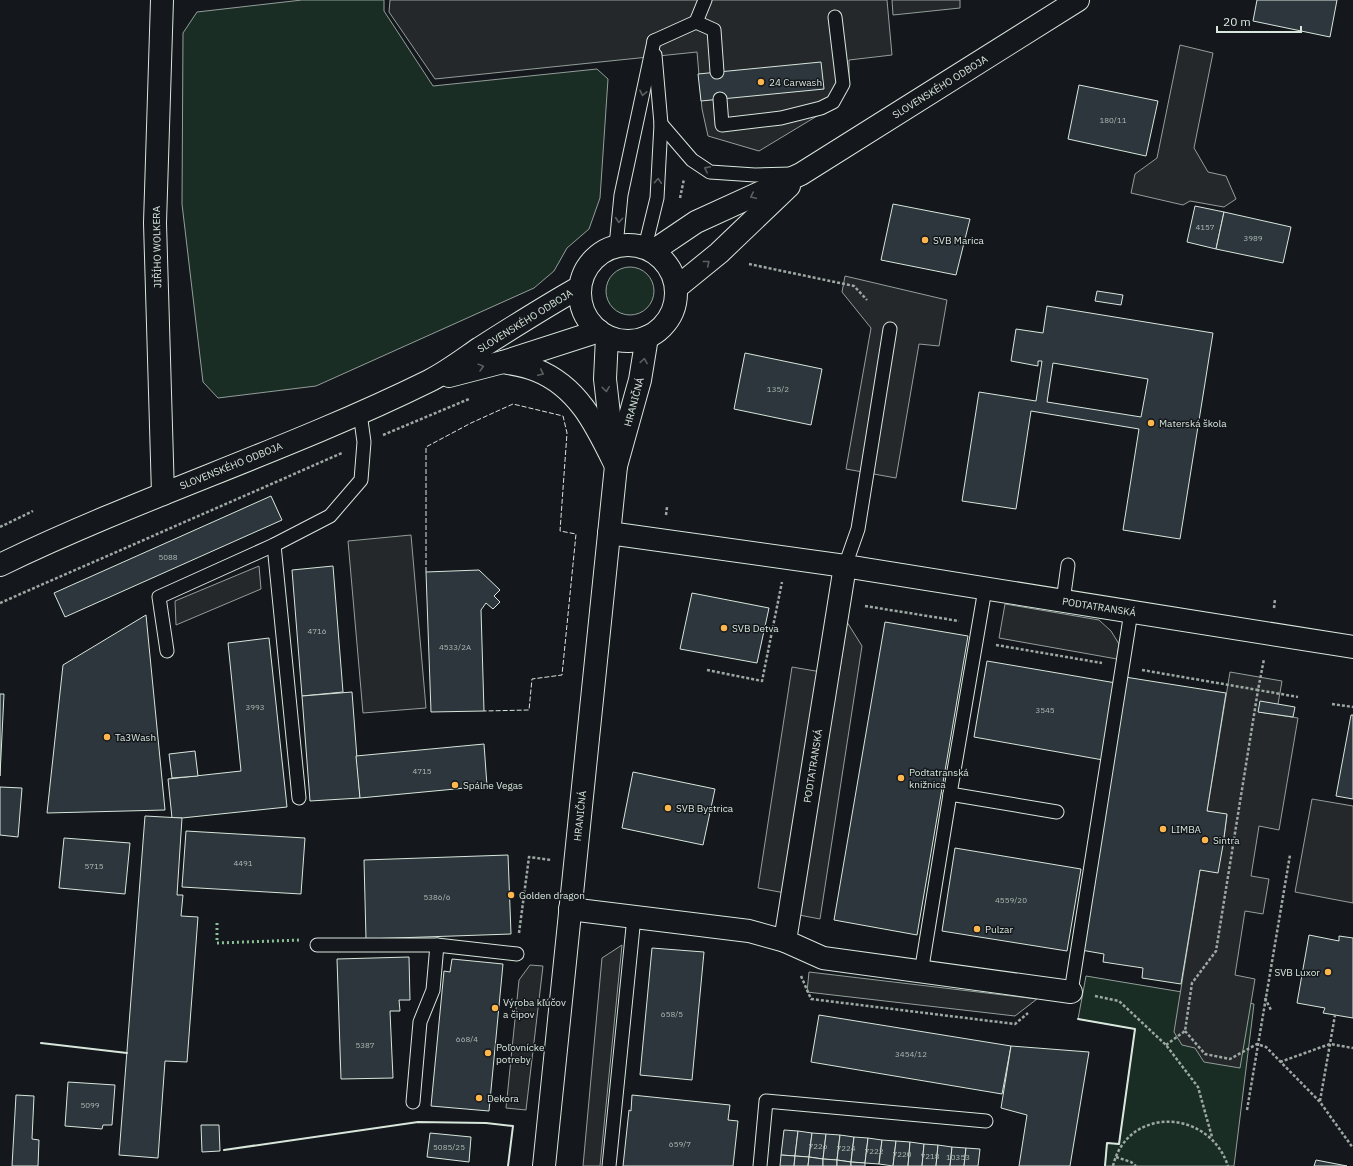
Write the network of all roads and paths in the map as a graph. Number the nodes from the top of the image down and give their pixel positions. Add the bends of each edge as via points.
1 (162, 0) edge
2 (705, 0) edge
3 (1078, 0) edge
4 (835, 17) dead end
5 (696, 22) junction
6 (654, 41) junction
7 (717, 72) dead end
8 (720, 100) dead end
9 (661, 124) junction
10 (801, 174) junction
11 (685, 176) dead end
12 (683, 202) dead end
13 (616, 246) junction
14 (649, 249) junction
15 (749, 264) dead end
16 (580, 287) junction
17 (676, 288) junction
18 (866, 300) dead end
19 (890, 329) dead end
20 (603, 334) junction
21 (647, 337) junction
22 (503, 362) junction
23 (431, 380) junction
24 (472, 398) dead end
25 (360, 413) junction
26 (364, 442) junction
27 (616, 466) junction
28 (163, 494) junction
29 (33, 511) dead end
30 (0, 527) edge
31 (609, 533) junction
32 (274, 545) junction
33 (0, 565) edge
34 (1068, 565) dead end
35 (845, 566) junction
36 (783, 576) dead end
37 (985, 589) junction
38 (840, 594) junction
39 (1062, 601) junction
40 (0, 603) edge
41 (1131, 612) junction
42 (978, 624) junction
43 (1353, 647) edge
44 (167, 651) dead end
45 (1265, 656) dead end
46 (1122, 666) junction
47 (707, 670) dead end
48 (1258, 690) junction
49 (1298, 697) dead end
50 (1332, 704) dead end
51 (1353, 707) edge
52 (950, 794) junction
53 (299, 798) dead end
54 (1057, 812) dead end
55 (1290, 855) dead end
56 (553, 861) dead end
57 (570, 909) junction
58 (634, 917) junction
59 (785, 941) junction
60 (317, 945) dead end
61 (437, 945) junction
62 (516, 954) joint
63 (921, 973) junction
64 (1071, 992) junction
65 (1265, 998) junction
66 (1032, 1009) dead end
67 (1271, 1010) dead end
68 (1335, 1015) dead end
69 (1185, 1031) junction
70 (1257, 1044) junction
71 (1330, 1044) junction
72 (1166, 1045) junction
73 (1353, 1048) edge
74 (1280, 1062) junction
75 (413, 1102) dead end
76 (1320, 1102) junction
77 (1247, 1110) dead end
78 (986, 1121) dead end
79 (1212, 1137) junction
80 (1353, 1148) edge
81 (1116, 1157) junction
82 (544, 1166) edge
83 (609, 1166) edge
84 (760, 1166) edge
85 (1113, 1166) edge
86 (1136, 1166) edge
87 (1228, 1166) edge

1 - 28 street, JIŘÍHO WOLKERA via 156,223
2 - 5 lane
3 - 10 street, SLOVENSKÉHO ODBOJA
4 - 8 lane via 843,84 833,102 821,108 781,118 722,125
5 - 6 lane
5 - 7 lane via 714,30
6 - 9 lane
6 -> 13 lane via 621,195
10 -> 9 lane via 754,175 710,172 692,160
14 -> 9 lane via 656,198
10 -> 14 street, SLOVENSKÉHO ODBOJA via 696,222
17 -> 10 street, SLOVENSKÉHO ODBOJA via 720,253
11 - 12 path via 680,197
13 - 14 street via 631,244
13 - 16 street via 603,251 592,260 584,273
14 - 17 street via 664,260 673,273
15 - 18 path via 854,286
16 - 20 street via 580,300 584,312
16 - 23 street, SLOVENSKÉHO ODBOJA
17 - 21 street via 676,303 670,318 660,329
19 - 35 lane, PODTATRANSKÁ via 858,529
20 - 21 street via 620,341 634,341
20 - 22 street, SLOVENSKÉHO ODBOJA
20 -> 27 street, HRANIČNÁ via 605,379
27 -> 21 street, HRANIČNÁ via 640,380
23 -> 22 street, SLOVENSKÉHO ODBOJA
22 -> 27 street via 536,370 563,385 592,418
23 - 25 street, SLOVENSKÉHO ODBOJA
24 - 26 path
25 - 26 lane
25 - 28 street, SLOVENSKÉHO ODBOJA
26 - 32 lane via 361,480 330,516
26 - 40 path
27 - 31 street, HRANIČNÁ
28 - 33 street, SLOVENSKÉHO ODBOJA
29 - 30 path
31 - 35 street, PODTATRANSKÁ
31 - 57 street, HRANIČNÁ
32 - 44 lane via 159,597
32 - 53 lane
34 - 39 lane
35 - 37 street, PODTATRANSKÁ
35 - 38 street, PODTATRANSKÁ
36 - 47 path via 762,681
37 - 39 street, PODTATRANSKÁ
37 - 42 lane
38 - 42 path via 853,604
38 - 59 street, PODTATRANSKÁ
39 - 41 street, PODTATRANSKÁ
41 - 43 street, PODTATRANSKÁ
41 - 46 lane
42 - 46 path via 994,627 991,644
42 - 52 lane
45 - 48 path
46 - 48 path
46 - 64 lane
48 - 49 path
48 - 69 path via 1216,951 1192,983
50 - 51 path
52 - 54 lane
52 - 63 lane
55 - 65 path
56 - 62 path via 528,858
57 - 58 street
57 - 82 street, HRANIČNÁ
58 - 59 street via 749,931
58 - 83 lane
59 - 63 street via 823,958
59 - 66 path via 811,999 1015,1024
60 - 61 lane
61 - 62 lane
61 - 75 lane via 432,990 420,1022
63 - 64 street
64 - 72 path via 1119,1001
65 - 67 path
65 - 70 path
68 - 71 path
69 - 70 path via 1205,1054 1230,1059
69 - 72 path
70 - 74 path via 1266,1047
70 - 77 path
71 - 73 path
71 - 74 path
71 - 76 path
72 - 79 path via 1198,1087
74 - 76 path
76 - 80 path
78 - 84 lane via 766,1101
79 - 81 path via 1186,1123 1165,1121 1151,1124 1133,1134
79 - 87 path via 1224,1154
81 - 85 path
81 - 86 path

